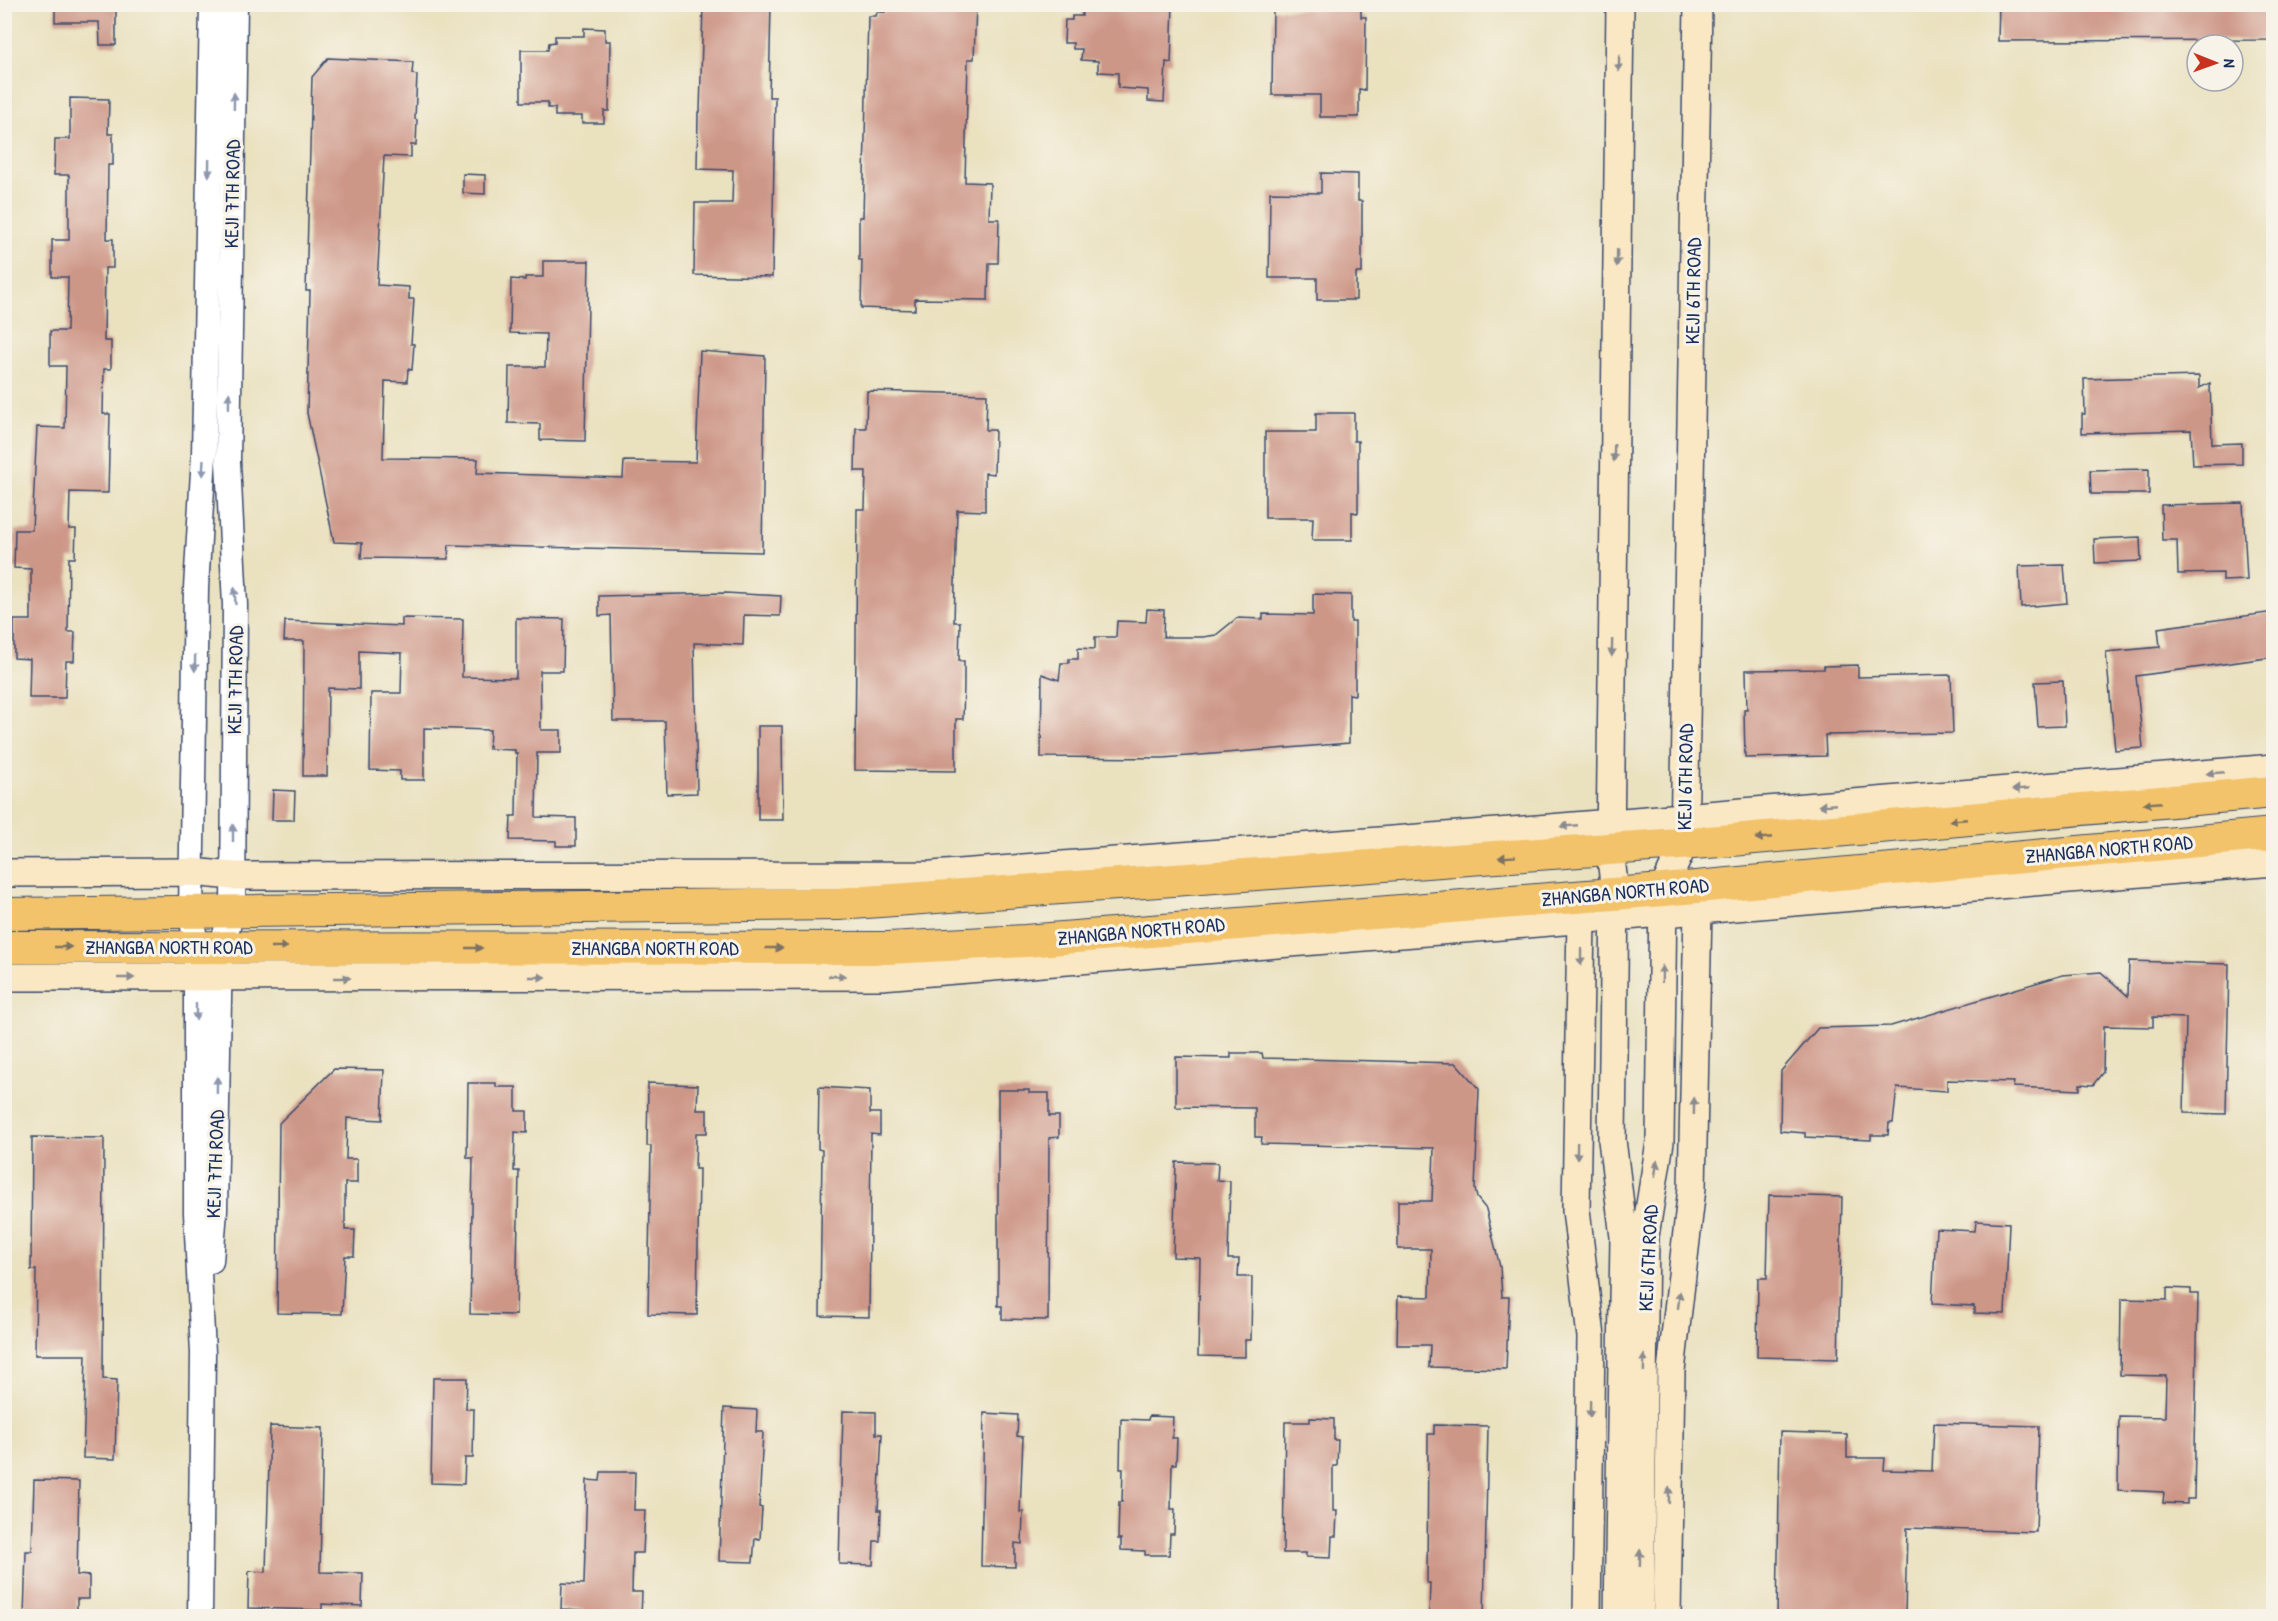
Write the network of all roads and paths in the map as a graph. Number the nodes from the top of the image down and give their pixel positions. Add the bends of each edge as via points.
1 (212, 4) edge
2 (236, 4) edge
3 (1620, 4) edge
4 (1698, 4) edge
5 (2274, 768) edge
6 (2274, 792) edge
7 (1684, 830) junction
8 (2274, 834) edge
9 (1610, 836) junction
10 (2274, 861) edge
11 (192, 872) junction
12 (4, 873) edge
13 (233, 876) junction
14 (1663, 902) junction
15 (1615, 905) junction
16 (1698, 910) junction
17 (191, 912) junction
18 (233, 912) junction
19 (4, 914) edge
20 (1581, 919) junction
21 (4, 947) edge
22 (208, 947) junction
23 (4, 977) edge
24 (208, 978) junction
25 (200, 1617) edge
26 (1587, 1617) edge
27 (1618, 1617) edge
28 (1640, 1617) edge
29 (1667, 1617) edge

1 -> 11 street, KEJI 7TH ROAD
13 -> 2 street, KEJI 7TH ROAD via 236,605 228,462
3 -> 9 main road, KEJI 6TH ROAD
4 - 7 main road, KEJI 6TH ROAD
5 -> 7 main road
6 -> 7 main road, ZHANGBA NORTH ROAD
7 - 9 main road, ZHANGBA NORTH ROAD
7 - 14 main road, KEJI 6TH ROAD
8 - 14 main road, ZHANGBA NORTH ROAD
9 -> 13 main road via 932,874
9 - 15 main road, KEJI 6TH ROAD
9 -> 18 main road, ZHANGBA NORTH ROAD via 838,904
10 - 16 main road
11 - 12 main road
11 - 13 main road
11 - 17 street, KEJI 7TH ROAD
13 - 18 street, KEJI 7TH ROAD
14 - 15 main road, ZHANGBA NORTH ROAD
14 - 16 main road
28 -> 14 main road, KEJI 6TH ROAD via 1646,1236 1660,1142
15 - 20 main road
22 -> 15 main road, ZHANGBA NORTH ROAD via 888,948
15 - 27 main road, KEJI 6TH ROAD via 1612,1140 1624,1236
29 -> 16 main road via 1671,1371 1692,1188
17 - 18 main road, ZHANGBA NORTH ROAD
17 - 19 main road, ZHANGBA NORTH ROAD
17 - 22 street, KEJI 7TH ROAD
18 - 22 street, KEJI 7TH ROAD
24 -> 20 main road via 882,976
20 -> 26 main road via 1576,1210 1591,1337
21 -> 22 main road, ZHANGBA NORTH ROAD
22 - 24 street, KEJI 7TH ROAD
23 -> 24 main road
24 - 25 street, KEJI 7TH ROAD via 196,1213 203,1353

